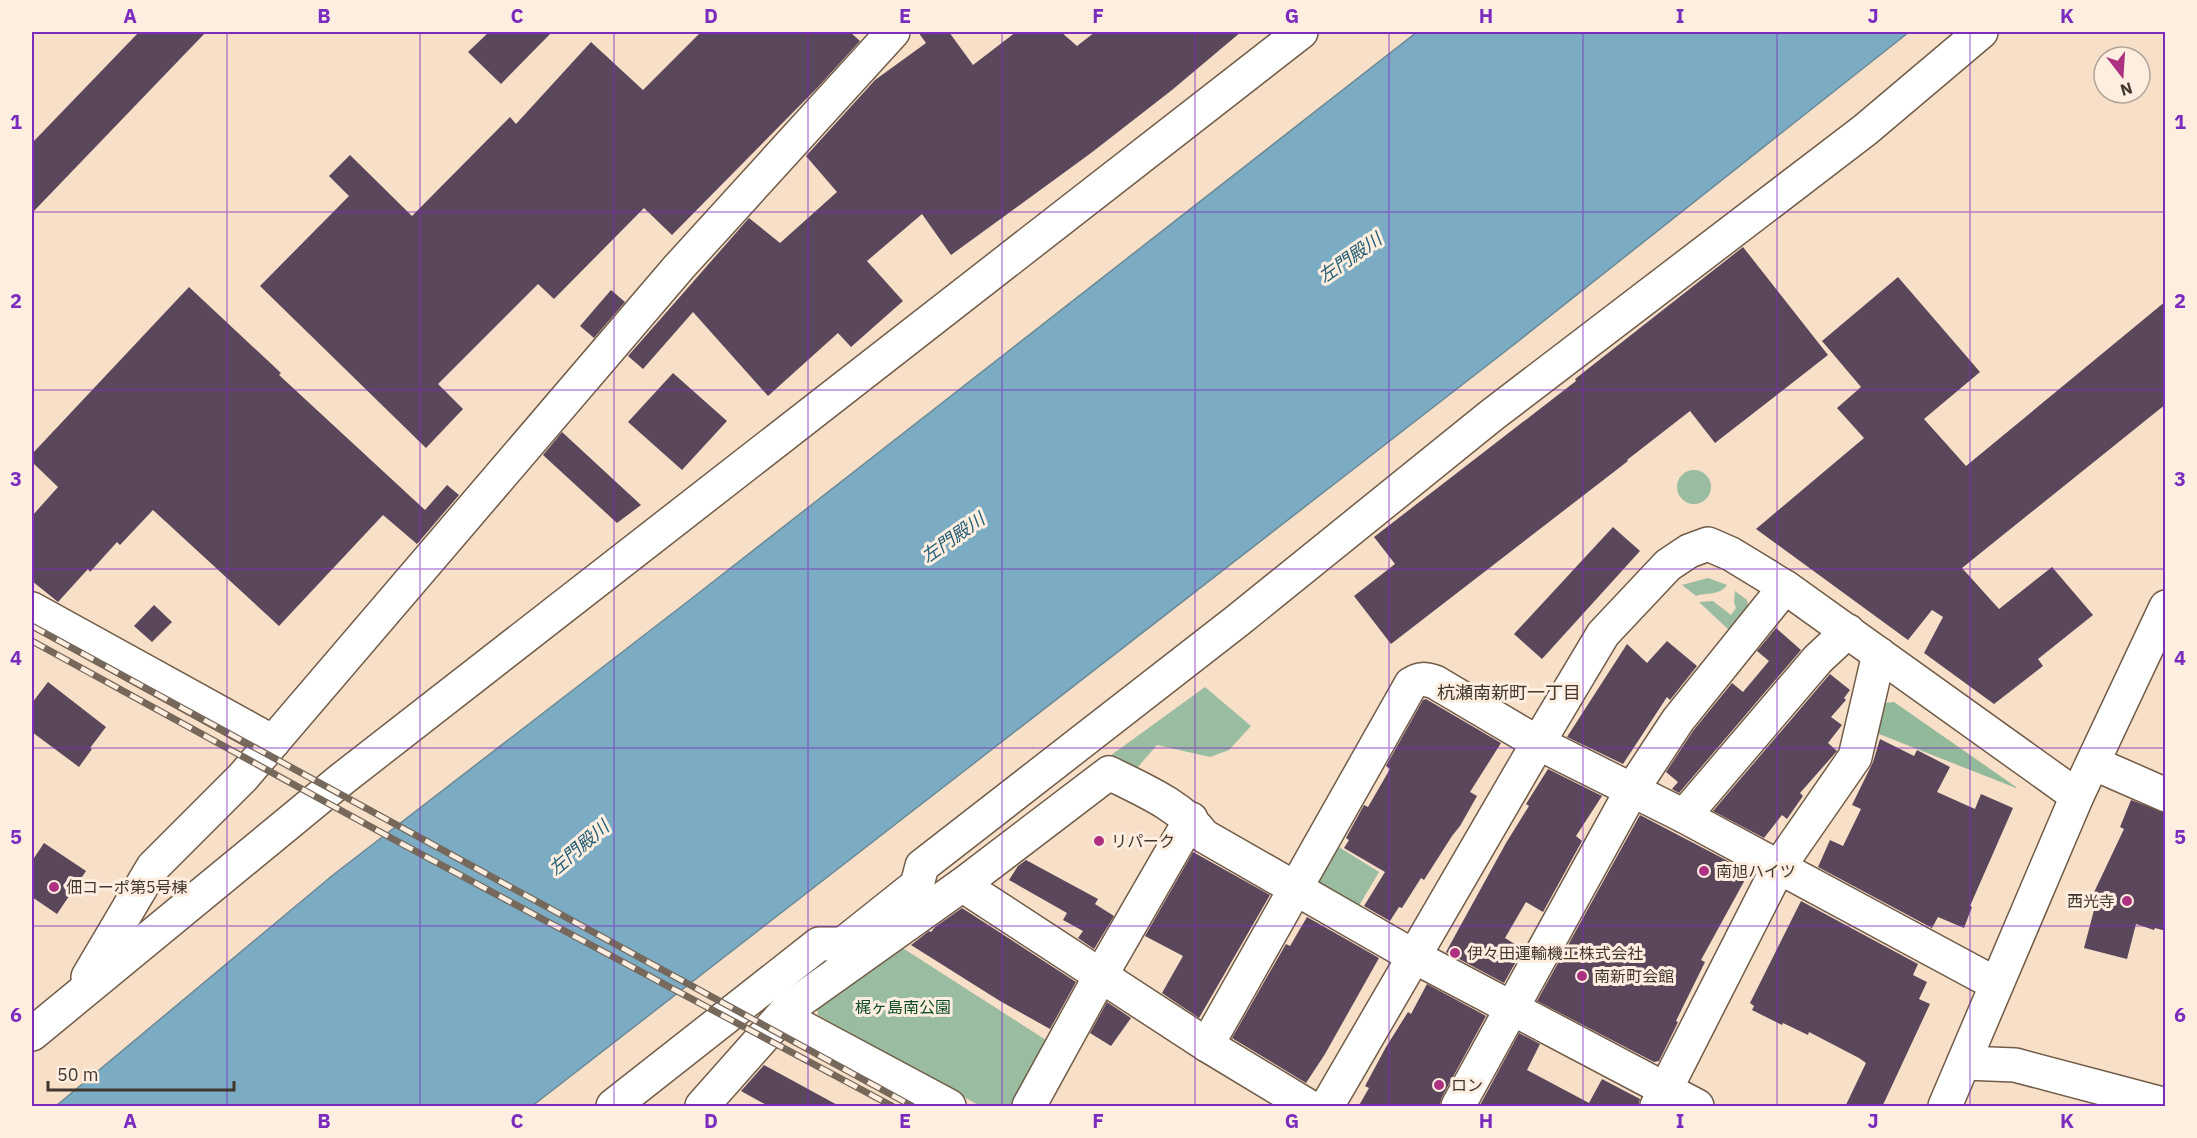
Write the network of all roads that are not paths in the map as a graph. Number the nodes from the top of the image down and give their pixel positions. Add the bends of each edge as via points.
1 (893, 32) edge
2 (1301, 32) edge
3 (1981, 32) edge
4 (1785, 587) junction
5 (2166, 607) edge
6 (32, 609) edge
7 (1848, 631) junction
8 (1879, 654) junction
9 (273, 742) junction
10 (1538, 743) junction
11 (2093, 764) junction
12 (1632, 790) junction
13 (2166, 795) edge
14 (2077, 796) junction
15 (1684, 816) junction
16 (1191, 819) junction
17 (1778, 868) junction
18 (962, 885) junction
19 (1297, 888) junction
20 (843, 944) junction
21 (1415, 957) junction
22 (1101, 975) junction
23 (1996, 984) junction
24 (76, 996) junction
25 (1511, 1008) junction
26 (783, 1015) junction
27 (32, 1034) edge
28 (1207, 1045) junction
29 (1965, 1063) junction
30 (1662, 1098) edge
31 (2163, 1105) edge
32 (613, 1107) edge
33 (702, 1107) edge
34 (949, 1107) edge
35 (1029, 1107) edge
36 (1308, 1107) edge
37 (1327, 1107) edge
38 (1458, 1107) edge
39 (1697, 1107) edge
40 (1945, 1107) edge

1 - 9 street via 679,267
2 - 24 street via 342,779
3 - 20 street via 1865,130 1492,415 1237,621 922,866 917,885
4 - 7 street
4 - 10 street via 1708,544 1689,551 1668,565 1603,634
4 - 12 street via 1678,720
5 - 11 street
6 - 9 street
7 - 8 street
7 - 15 street via 1818,659
8 - 14 street
8 - 17 street via 1855,757
9 - 24 street via 153,867
10 - 12 street
10 - 19 street via 1435,682 1426,679 1411,684
10 - 21 street
11 - 13 street
11 - 14 street
12 - 15 street
12 - 25 street
14 - 23 street
15 - 17 street
16 - 18 street via 1108,773
16 - 19 street via 1204,836
16 - 22 street
17 - 23 street
17 - 30 street
18 - 22 street
18 - 26 street
19 - 21 street
19 - 28 street
20 - 26 street via 764,1009
20 - 32 street via 819,944
21 - 25 street
21 - 37 street
22 - 28 street
22 - 35 street
23 - 29 street
24 - 27 street
25 - 30 street
25 - 38 street
26 - 33 street
26 - 34 street
28 - 36 street
29 - 31 street via 2015,1065
29 - 40 street
30 - 39 street

